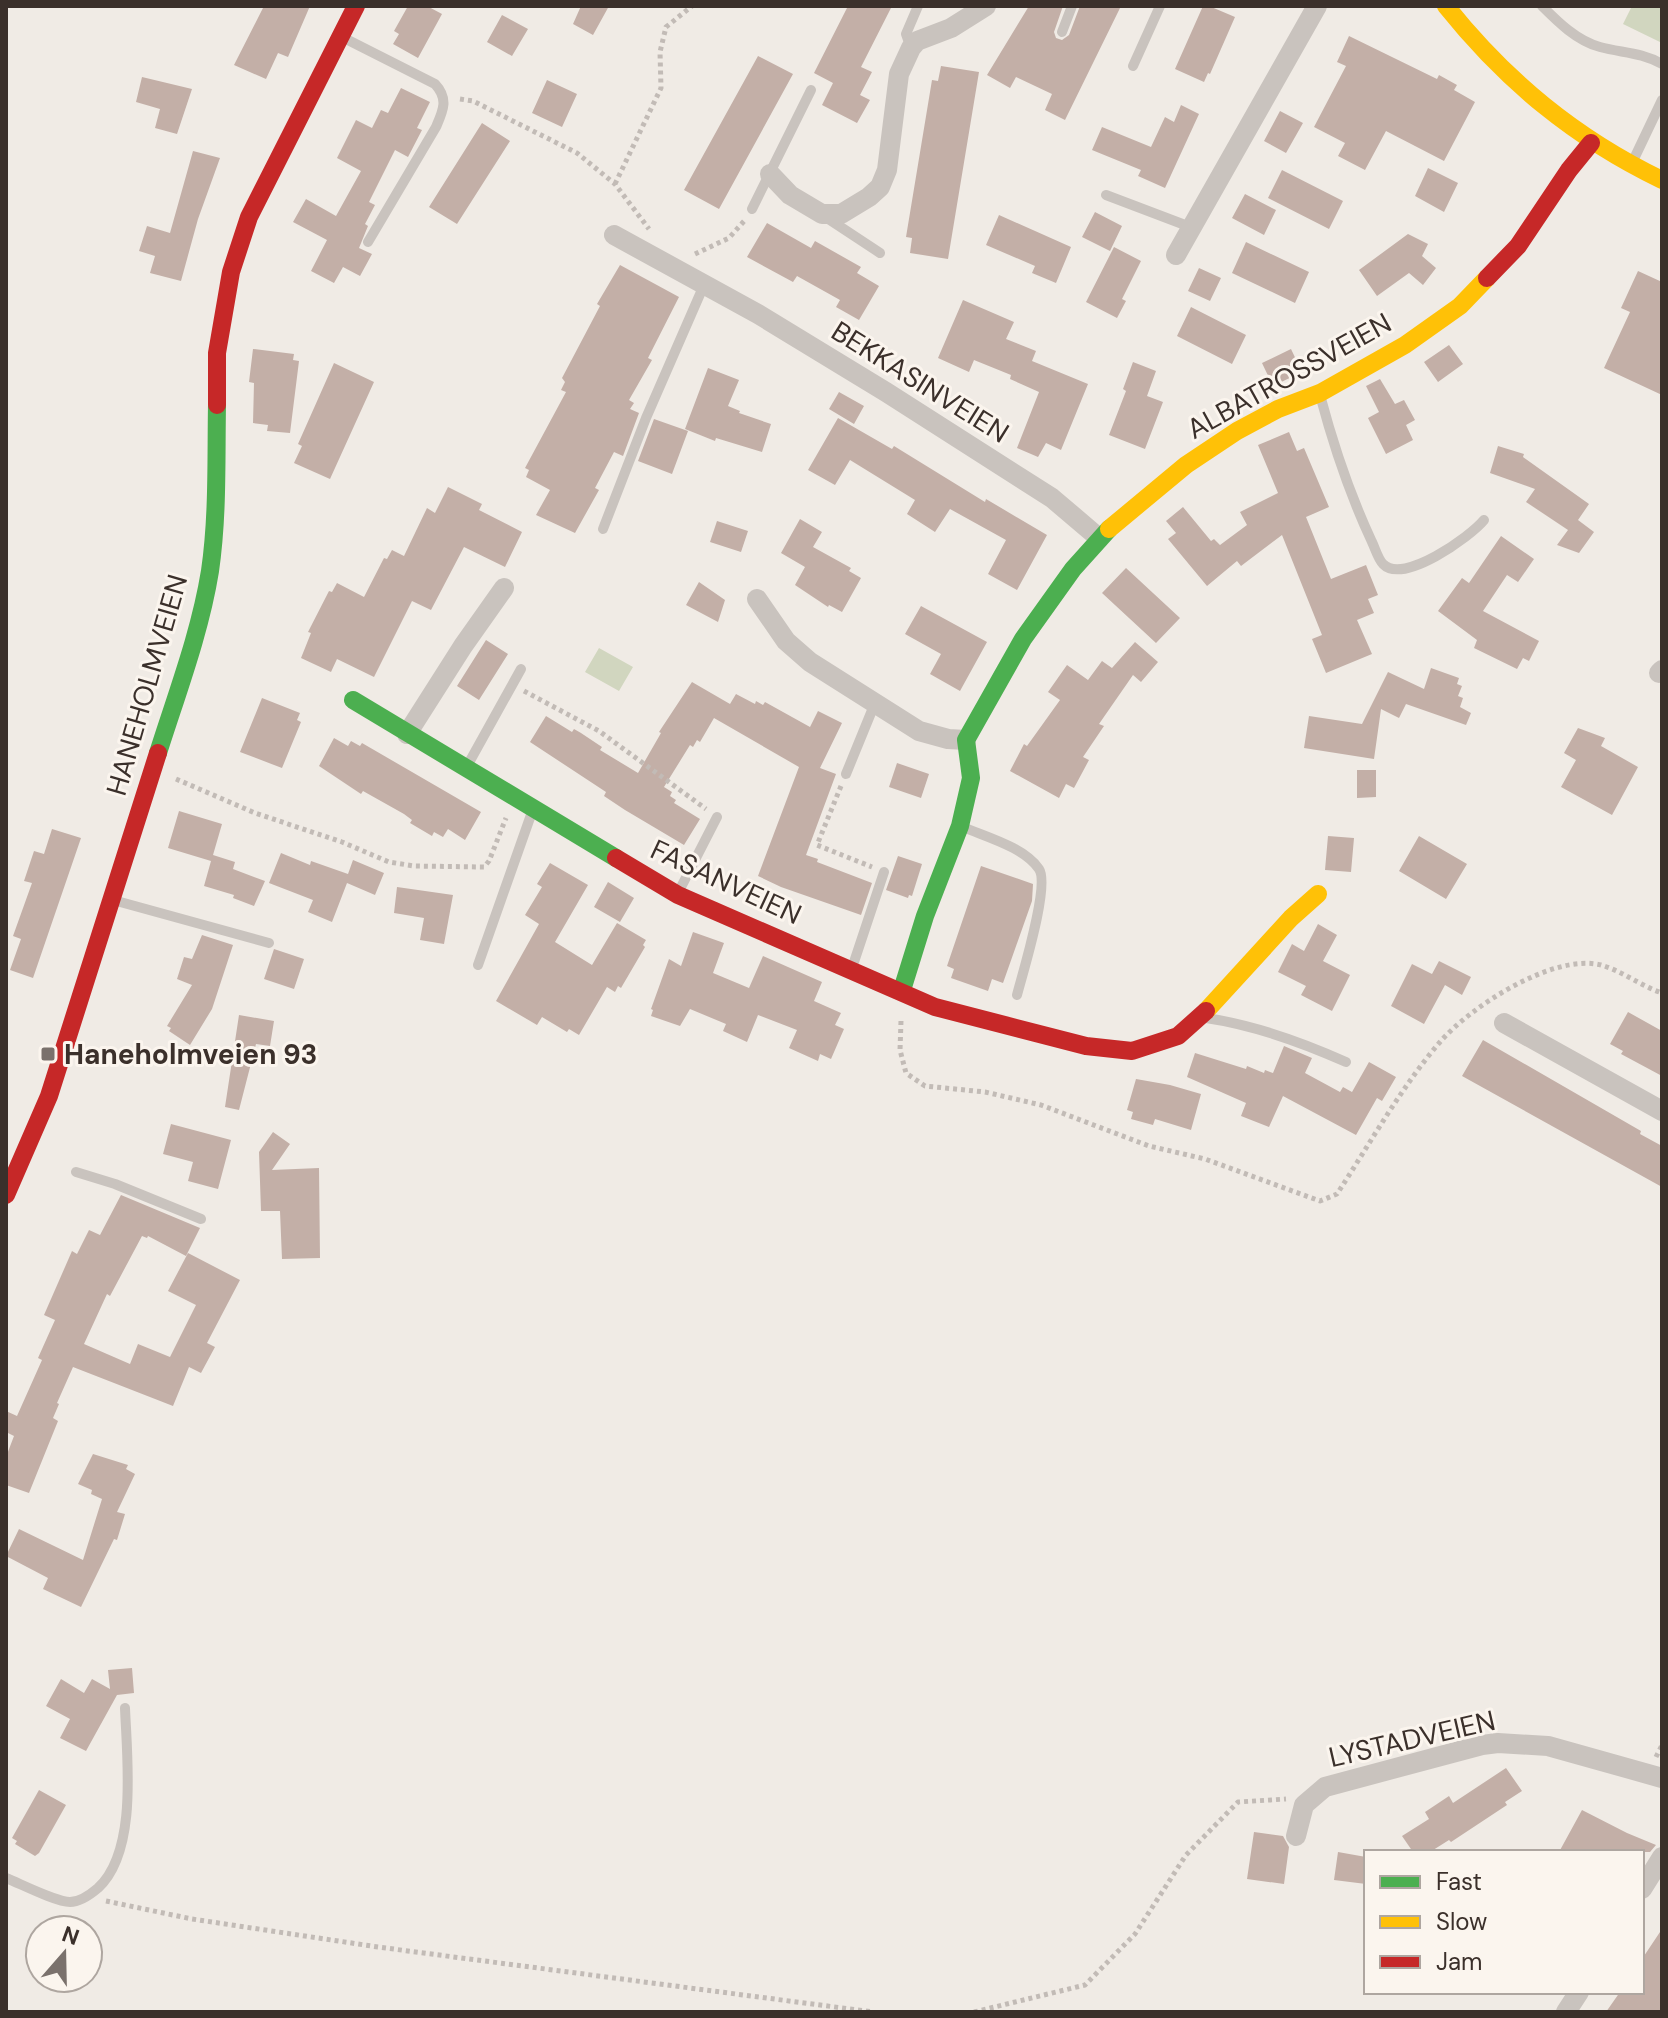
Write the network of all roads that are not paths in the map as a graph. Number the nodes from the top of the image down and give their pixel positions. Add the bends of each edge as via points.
1 (356, 6) edge
2 (918, 6) edge
3 (986, 6) edge
4 (1072, 6) edge
5 (1160, 6) edge
6 (1317, 6) edge
7 (1446, 6) edge
8 (1542, 6) edge
9 (1062, 32) dead end
10 (341, 36) junction
11 (911, 48) junction
12 (1662, 64) edge
13 (1133, 66) dead end
14 (811, 90) dead end
15 (1662, 100) edge
16 (1591, 143) junction
17 (1631, 166) junction
18 (770, 174) junction
19 (1662, 180) edge
20 (1106, 195) dead end
21 (752, 209) road end
22 (822, 214) junction
23 (1193, 228) junction
24 (614, 235) dead end
25 (368, 242) dead end
26 (880, 253) dead end
27 (1176, 255) dead end
28 (704, 285) junction
29 (1320, 393) junction
30 (1484, 520) dead end
31 (603, 529) dead end
32 (1099, 538) junction
33 (504, 588) dead end
34 (757, 599) dead end
35 (521, 669) dead end
36 (353, 700) dead end
37 (875, 703) junction
38 (407, 734) junction
39 (966, 740) junction
40 (465, 770) junction
41 (846, 774) road end
42 (533, 810) junction
43 (717, 817) road end
44 (960, 826) junction
45 (884, 872) road end
46 (1318, 894) dead end
47 (678, 895) junction
48 (112, 900) junction
49 (269, 943) dead end
50 (478, 965) dead end
51 (851, 970) junction
52 (902, 990) junction
53 (1017, 995) dead end
54 (1200, 1018) junction
55 (1504, 1023) dead end
56 (1346, 1062) dead end
57 (1662, 1111) edge
58 (76, 1172) dead end
59 (6, 1195) edge
60 (201, 1219) dead end
61 (125, 1708) dead end
62 (1662, 1778) edge
63 (1296, 1836) dead end
64 (1662, 1857) edge
65 (6, 1878) edge
66 (1644, 1886) edge
67 (1578, 1994) edge
68 (1566, 2012) edge

1 - 10 street, HANEHOLMVEIEN
2 - 11 lane via 906,34
3 - 11 street
4 - 9 lane
5 - 13 lane
6 - 23 street
7 - 16 street via 1506,76
8 - 12 lane via 1570,32 1598,46 1634,51
10 - 25 lane via 435,84 443,96 436,127
10 - 48 street, HANEHOLMVEIEN via 259,194 231,272 217,353 216,517 210,571 189,660
11 - 22 street via 899,74 886,177 857,206 841,214
14 - 18 lane
15 - 17 lane
16 - 17 street
16 - 29 street, ALBATROSSVEIEN via 1518,246 1460,306 1405,345
17 - 19 street
18 - 21 lane
18 - 22 street via 802,204
20 - 23 lane
22 - 26 lane
23 - 27 street
24 - 28 street, BEKKASINVEIEN
28 - 31 lane
28 - 32 street, BEKKASINVEIEN via 1052,498
29 - 30 lane via 1331,437 1382,564 1409,569 1451,548
29 - 32 street, ALBATROSSVEIEN via 1237,431 1186,465
32 - 39 street, ALBATROSSVEIEN via 1023,639
33 - 38 street
34 - 37 street via 798,653
35 - 40 lane
36 - 38 street, FASANVEIEN
37 - 39 street via 919,731
37 - 41 lane
38 - 40 street, FASANVEIEN
39 - 44 street via 971,778
40 - 42 street, FASANVEIEN
42 - 47 street, FASANVEIEN
42 - 50 lane
43 - 47 lane
44 - 52 street
44 - 53 lane via 1013,849 1041,871 1043,890
45 - 51 lane
46 - 54 street
47 - 51 street, FASANVEIEN
48 - 49 lane
48 - 59 street, HANEHOLMVEIEN via 49,1096
51 - 52 street, FASANVEIEN
52 - 54 street via 935,1007 1116,1051 1178,1036
54 - 56 lane via 1238,1023
55 - 57 street
58 - 60 lane
61 - 65 lane via 125,1830 108,1878 89,1896 71,1902
62 - 63 street, LYSTADVEIEN via 1548,1746 1498,1743 1325,1787 1304,1805
64 - 66 street
67 - 68 street

